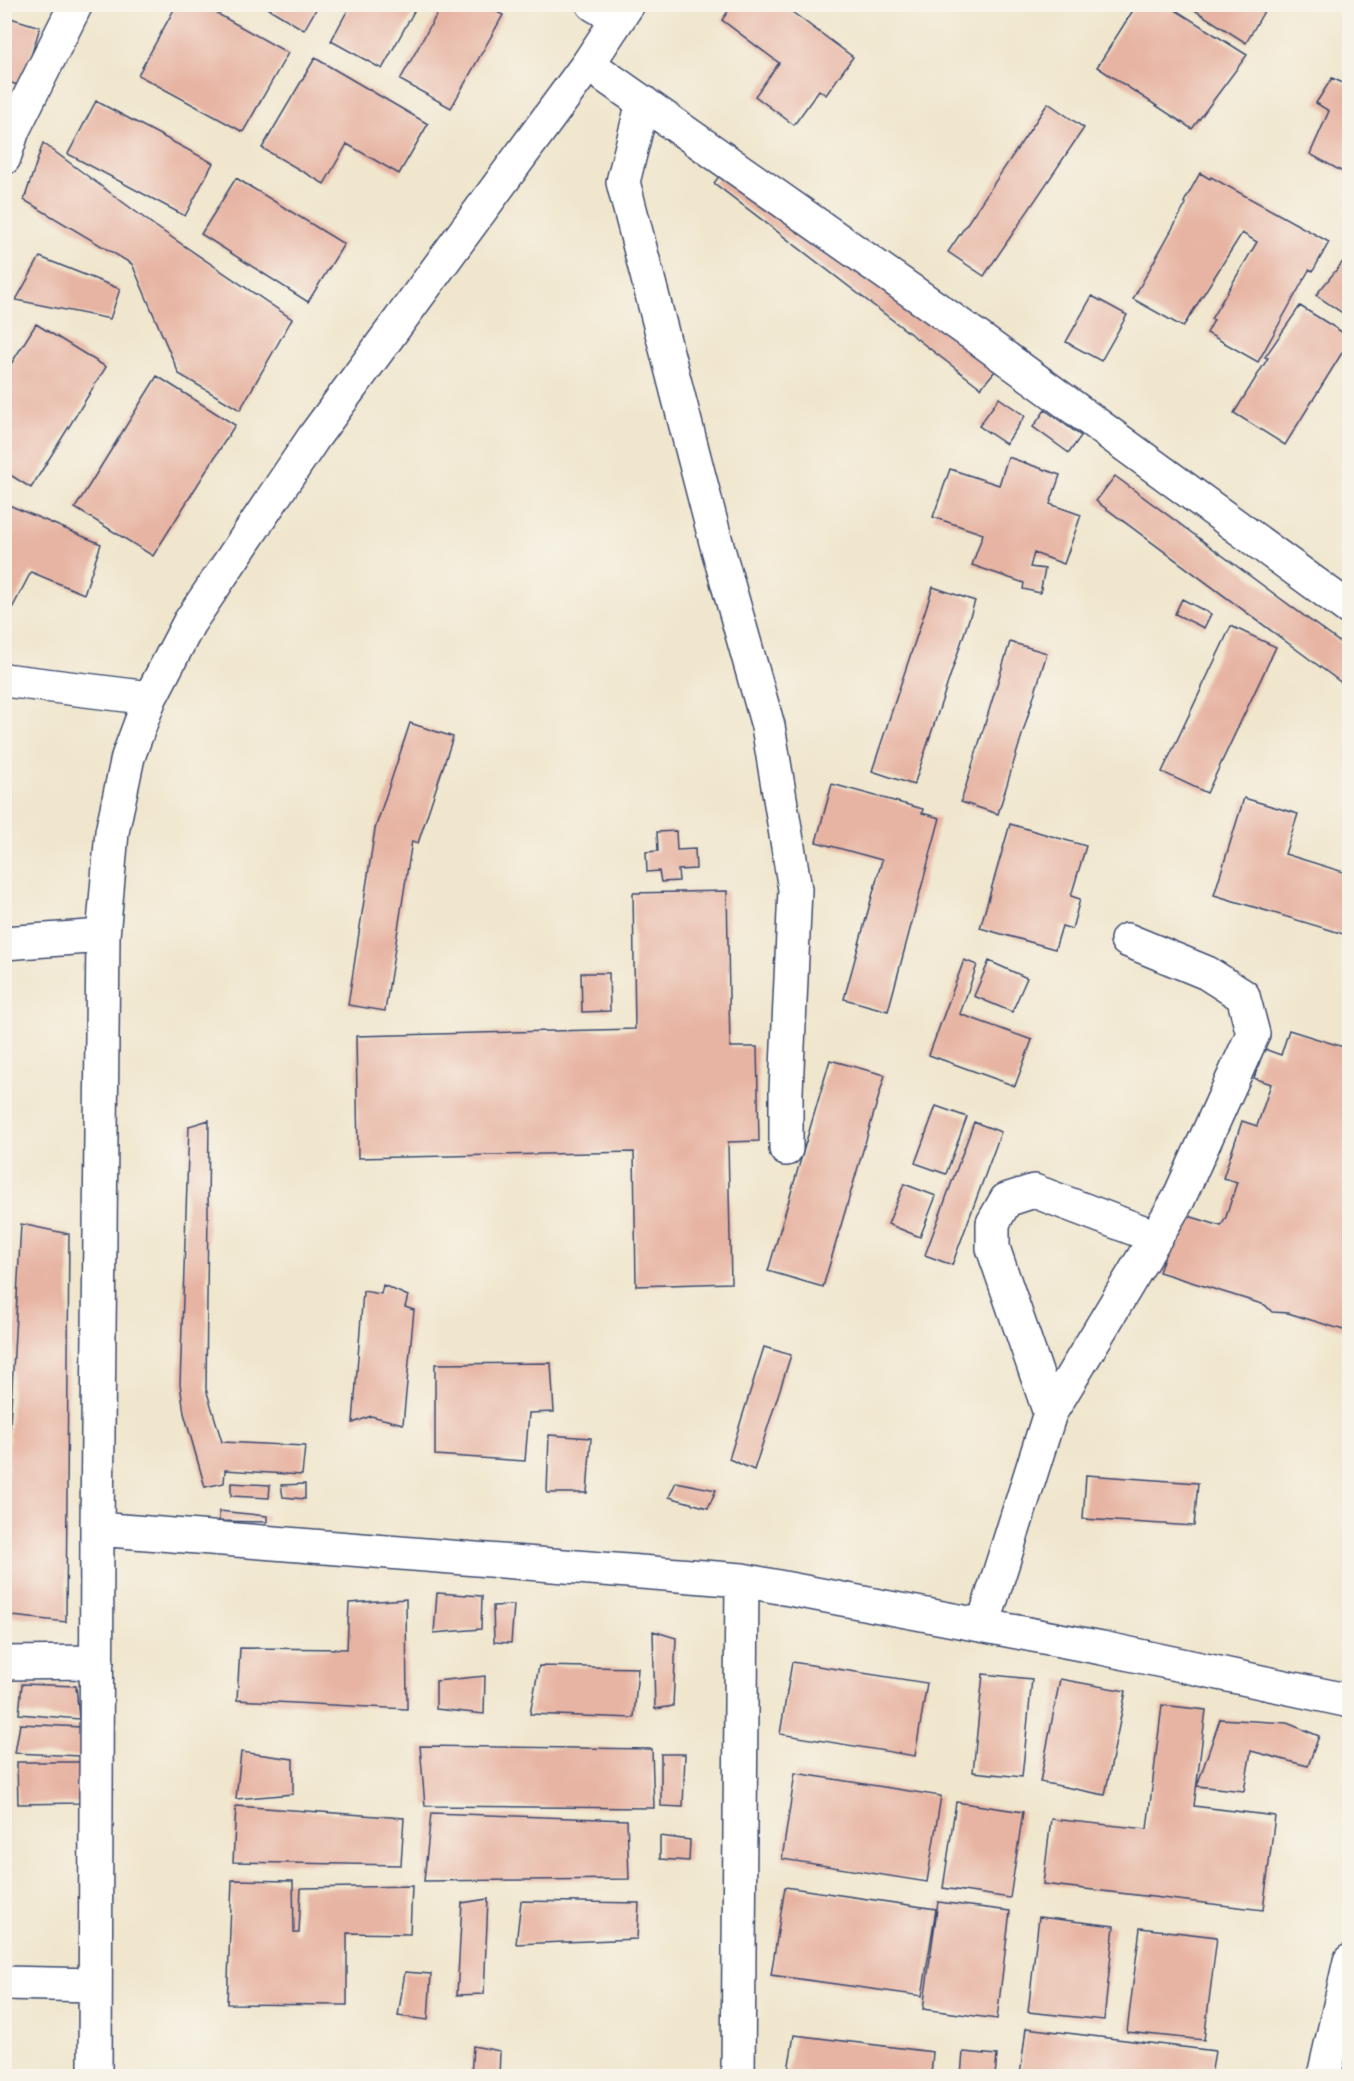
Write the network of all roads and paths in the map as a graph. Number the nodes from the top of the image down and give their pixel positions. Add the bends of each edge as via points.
1 (76, 4) edge
2 (613, 9) edge
3 (588, 63) junction
4 (643, 102) junction
5 (4, 158) edge
6 (1350, 609) edge
7 (4, 680) edge
8 (150, 698) junction
9 (103, 936) junction
10 (1127, 940) dead end
11 (4, 943) edge
12 (786, 1149) dead end
13 (1156, 1237) junction
14 (1050, 1413) junction
15 (97, 1529) junction
16 (742, 1580) junction
17 (983, 1625) junction
18 (97, 1662) junction
19 (4, 1663) edge
20 (1350, 1701) edge
21 (1350, 1961) edge
22 (4, 1983) edge
23 (95, 1985) junction
24 (95, 2076) edge
25 (738, 2076) edge
26 (1324, 2076) edge

1 - 5 street via 13,130
2 - 3 street
3 - 4 street
3 - 8 street via 314,437 189,623
4 - 6 street via 977,337
4 - 12 street via 623,182 768,726 795,889
7 - 8 street
8 - 9 street via 128,757 112,832
9 - 11 street
9 - 15 street
10 - 13 street via 1207,973 1243,996 1253,1034 1178,1200
13 - 14 street
13 - 14 street via 1034,1191 1006,1200 993,1223 993,1248
14 - 17 street
15 - 16 street
15 - 18 street
16 - 17 street
16 - 25 street
17 - 20 street
18 - 19 street
18 - 23 street
21 - 26 street
22 - 23 street
23 - 24 street

